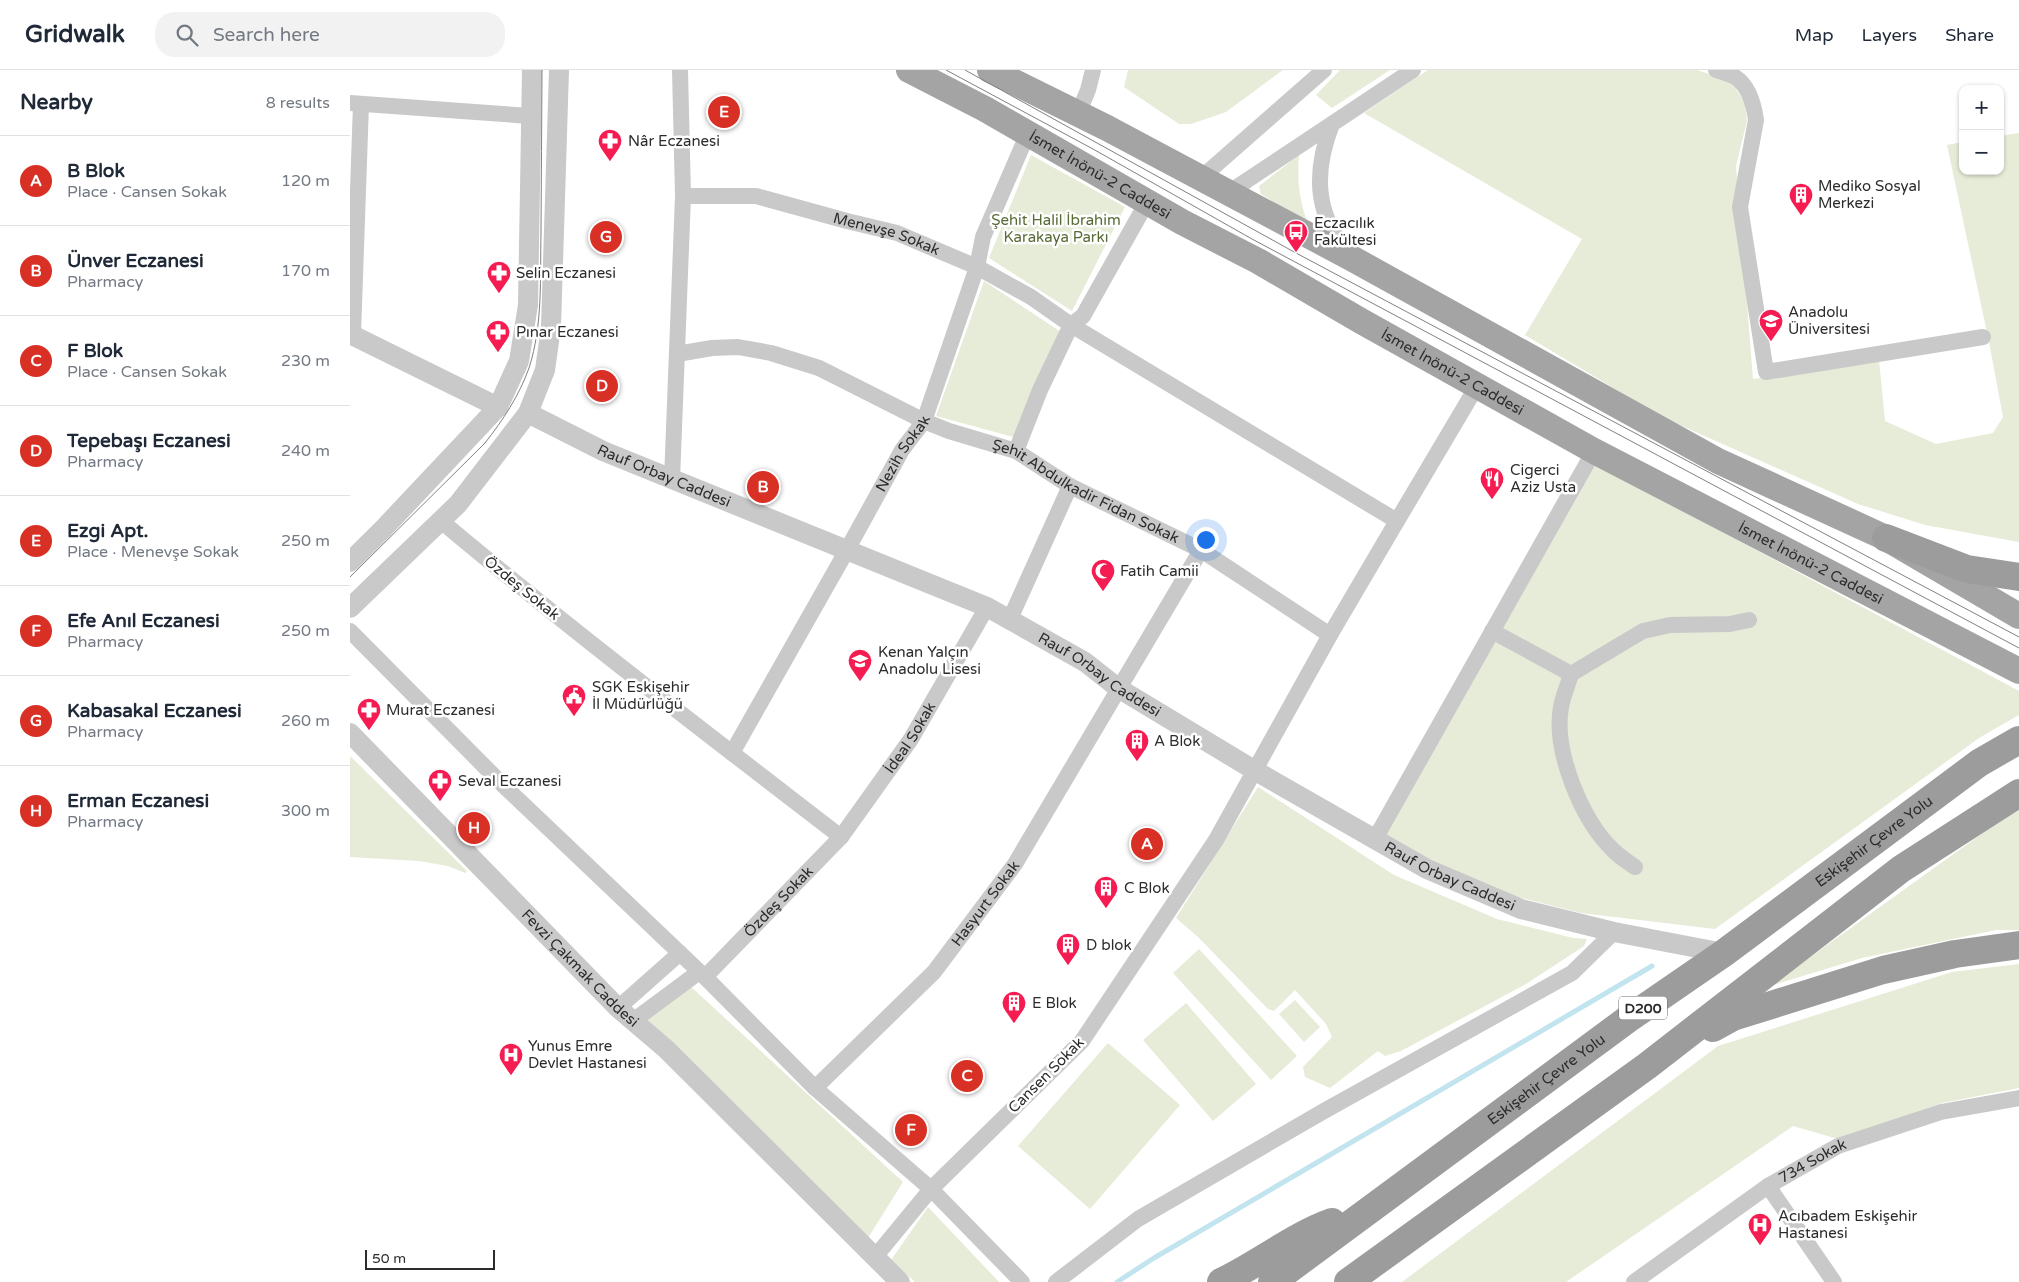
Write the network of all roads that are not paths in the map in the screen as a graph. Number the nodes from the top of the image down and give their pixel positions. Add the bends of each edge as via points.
1 (532, 70) edge
2 (559, 70) edge
3 (564, 70) edge
4 (680, 70) edge
5 (909, 70) edge
6 (990, 70) edge
7 (1093, 70) edge
8 (1324, 70) edge
9 (1413, 70) edge
10 (1716, 70) edge
11 (558, 96) junction
12 (356, 103) edge
13 (1078, 114) junction
14 (530, 116) junction
15 (1332, 124) junction
16 (1028, 133) junction
17 (1201, 178) junction
18 (1228, 193) junction
19 (683, 196) junction
20 (1147, 202) junction
21 (1353, 259) junction
22 (977, 267) junction
23 (1071, 325) junction
24 (351, 334) edge
25 (1983, 337) dead end
26 (677, 354) junction
27 (1477, 386) junction
28 (498, 407) junction
29 (528, 413) junction
30 (924, 421) junction
31 (1016, 451) junction
32 (1594, 451) junction
33 (672, 480) junction
34 (1070, 486) junction
35 (441, 520) junction
36 (1396, 520) junction
37 (1886, 538) junction
38 (847, 550) junction
39 (1201, 550) junction
40 (350, 562) edge
41 (2019, 577) edge
42 (987, 607) junction
43 (350, 608) edge
44 (2019, 616) edge
45 (1010, 619) junction
46 (1749, 620) dead end
47 (350, 631) edge
48 (1492, 631) junction
49 (1330, 634) junction
50 (2011, 667) edge
51 (1571, 674) junction
52 (1118, 688) junction
53 (350, 733) edge
54 (2019, 740) edge
55 (732, 753) junction
56 (1254, 770) junction
57 (2019, 793) edge
58 (841, 837) junction
59 (1375, 839) junction
60 (1635, 867) dead end
61 (1614, 932) junction
62 (2019, 945) edge
63 (1724, 953) junction
64 (680, 954) junction
65 (702, 974) junction
66 (625, 1014) junction
67 (1647, 1066) junction
68 (815, 1088) junction
69 (2019, 1098) edge
70 (1768, 1186) junction
71 (931, 1189) junction
72 (1369, 1210) junction
73 (875, 1257) junction
74 (900, 1282) edge
75 (1022, 1282) edge
76 (1056, 1282) edge
77 (1221, 1282) edge
78 (1272, 1282) edge
79 (1348, 1282) edge
80 (1634, 1282) edge
81 (1834, 1282) edge

1 - 14 street
2 - 11 street
3 - 11 street
4 - 19 street
5 - 16 main road, İsmet İnönü-2 Caddesi
6 - 13 main road
7 - 13 street
8 - 17 street
9 - 15 street
10 - 25 street via 1740,82 1750,96 1755,112 1740,207 1766,372
11 - 29 street via 551,326 545,370
12 - 14 street
12 - 24 street
13 - 17 main road
14 - 28 street via 528,305 519,361
15 - 18 street
15 - 21 street via 1323,146 1319,170 1320,195 1330,226
16 - 20 main road, İsmet İnönü-2 Caddesi
16 - 22 street, Nezih Sokak via 983,237
17 - 18 main road
18 - 21 main road
19 - 22 street, Menevşe Sokak via 756,196 897,233
19 - 26 street
20 - 23 street via 1083,316
20 - 27 main road, İsmet İnönü-2 Caddesi
21 - 37 main road via 1718,461
22 - 23 street, Menevşe Sokak
22 - 30 street, Nezih Sokak
23 - 31 street
23 - 36 street, Menevşe Sokak
24 - 28 street
26 - 30 street, Şehit Abdulkadir Fidan Sokak via 738,347 771,353 819,368
26 - 33 street
27 - 32 main road, İsmet İnönü-2 Caddesi
27 - 36 street
28 - 40 street
29 - 33 street, Rauf Orbay Caddesi via 603,452
29 - 35 street via 458,504
30 - 31 street, Şehit Abdulkadir Fidan Sokak
30 - 38 street, Nezih Sokak via 902,450
31 - 34 street, Şehit Abdulkadir Fidan Sokak
32 - 48 street
32 - 50 main road, İsmet İnönü-2 Caddesi
33 - 38 street, Rauf Orbay Caddesi
34 - 39 street, Şehit Abdulkadir Fidan Sokak
34 - 45 street
35 - 43 street
35 - 55 street, Özdeş Sokak via 529,595
36 - 49 street
37 - 41 highway via 1968,569
37 - 44 main road
38 - 42 street, Rauf Orbay Caddesi
38 - 55 street, Nezih Sokak
39 - 49 street, Şehit Abdulkadir Fidan Sokak
39 - 52 street, Hasyurt Sokak
42 - 45 street, Rauf Orbay Caddesi
42 - 58 street, İdeal Sokak via 911,739
45 - 52 street, Rauf Orbay Caddesi via 1085,662
46 - 51 street via 1730,624 1670,625 1644,630
47 - 64 street via 504,786
48 - 51 street
48 - 59 street
49 - 56 street
51 - 60 street via 1561,708 1561,727 1563,754 1578,800 1609,846
52 - 56 street, Rauf Orbay Caddesi
52 - 68 street, Hasyurt Sokak via 1014,864 966,930 934,972
53 - 66 street, Fevzi Çakmak Caddesi
54 - 63 highway, Eskişehir Çevre Yolu / D200 via 1979,764
55 - 58 street, Özdeş Sokak
56 - 59 street, Rauf Orbay Caddesi
56 - 71 street, Cansen Sokak via 1216,840 1082,1041
57 - 67 highway via 1901,869
58 - 65 street, Özdeş Sokak
59 - 61 street, Rauf Orbay Caddesi via 1427,869 1521,909
61 - 63 street, Rauf Orbay Caddesi
61 - 76 street via 1572,973 1138,1219
62 - 67 highway via 1955,954 1883,970 1733,1017
63 - 72 highway, Eskişehir Çevre Yolu / D200 via 1628,1018
64 - 65 street
64 - 66 street
65 - 66 street, Özdeş Sokak
65 - 68 street
66 - 73 street, Fevzi Çakmak Caddesi via 666,1049
67 - 79 highway
68 - 71 street
69 - 70 street, 734 Sokak via 1941,1112 1838,1146
70 - 80 street, 734 Sokak
70 - 81 street
71 - 73 street, Cansen Sokak
71 - 75 street
72 - 77 highway via 1316,1228
72 - 78 highway, Eskişehir Çevre Yolu / D200
73 - 74 street, Fevzi Çakmak Caddesi

